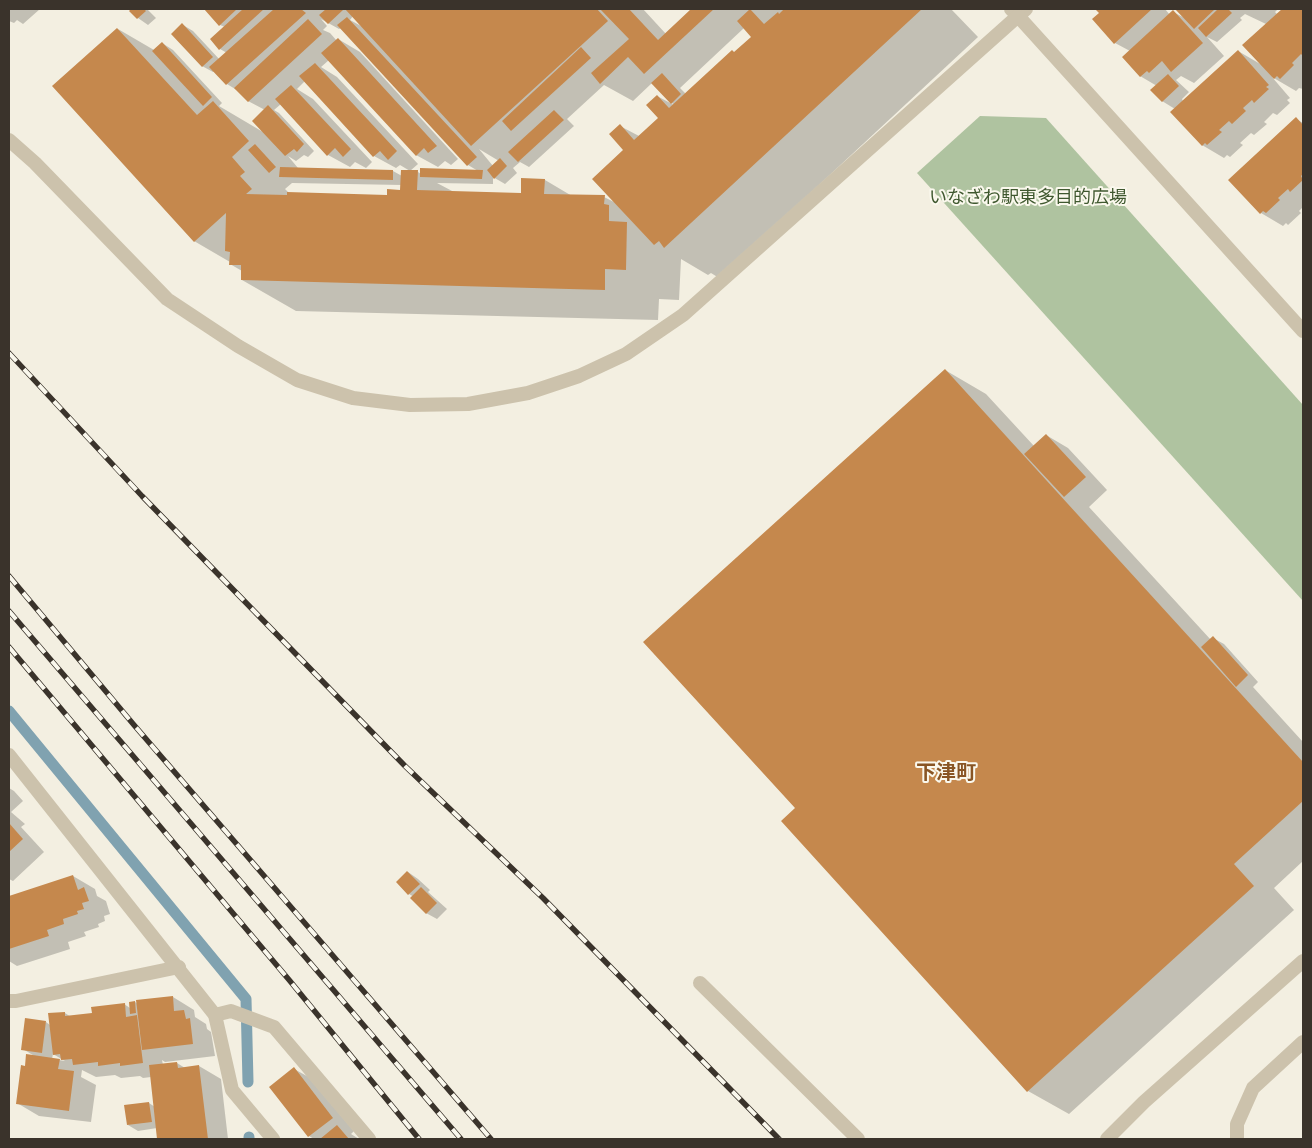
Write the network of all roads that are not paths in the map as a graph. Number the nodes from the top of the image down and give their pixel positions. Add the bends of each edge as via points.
1 (1018, 11) edge
2 (9, 140) edge
3 (1303, 331) edge
4 (9, 755) edge
5 (1303, 960) edge
6 (179, 967) junction
7 (700, 983) dead end
8 (9, 1001) edge
9 (215, 1015) junction
10 (1303, 1042) edge
11 (273, 1139) edge
12 (368, 1139) edge
13 (858, 1139) edge
14 (1106, 1139) edge
15 (1237, 1139) edge

1 - 2 street via 683,315 626,354 579,376 528,393 468,404 410,405 352,398 297,380 167,299
1 - 3 street
4 - 6 street
5 - 14 street
6 - 8 street
6 - 9 street
7 - 13 street
9 - 11 street via 232,1090
9 - 12 street via 231,1011 274,1027
10 - 15 street via 1253,1088 1237,1124

